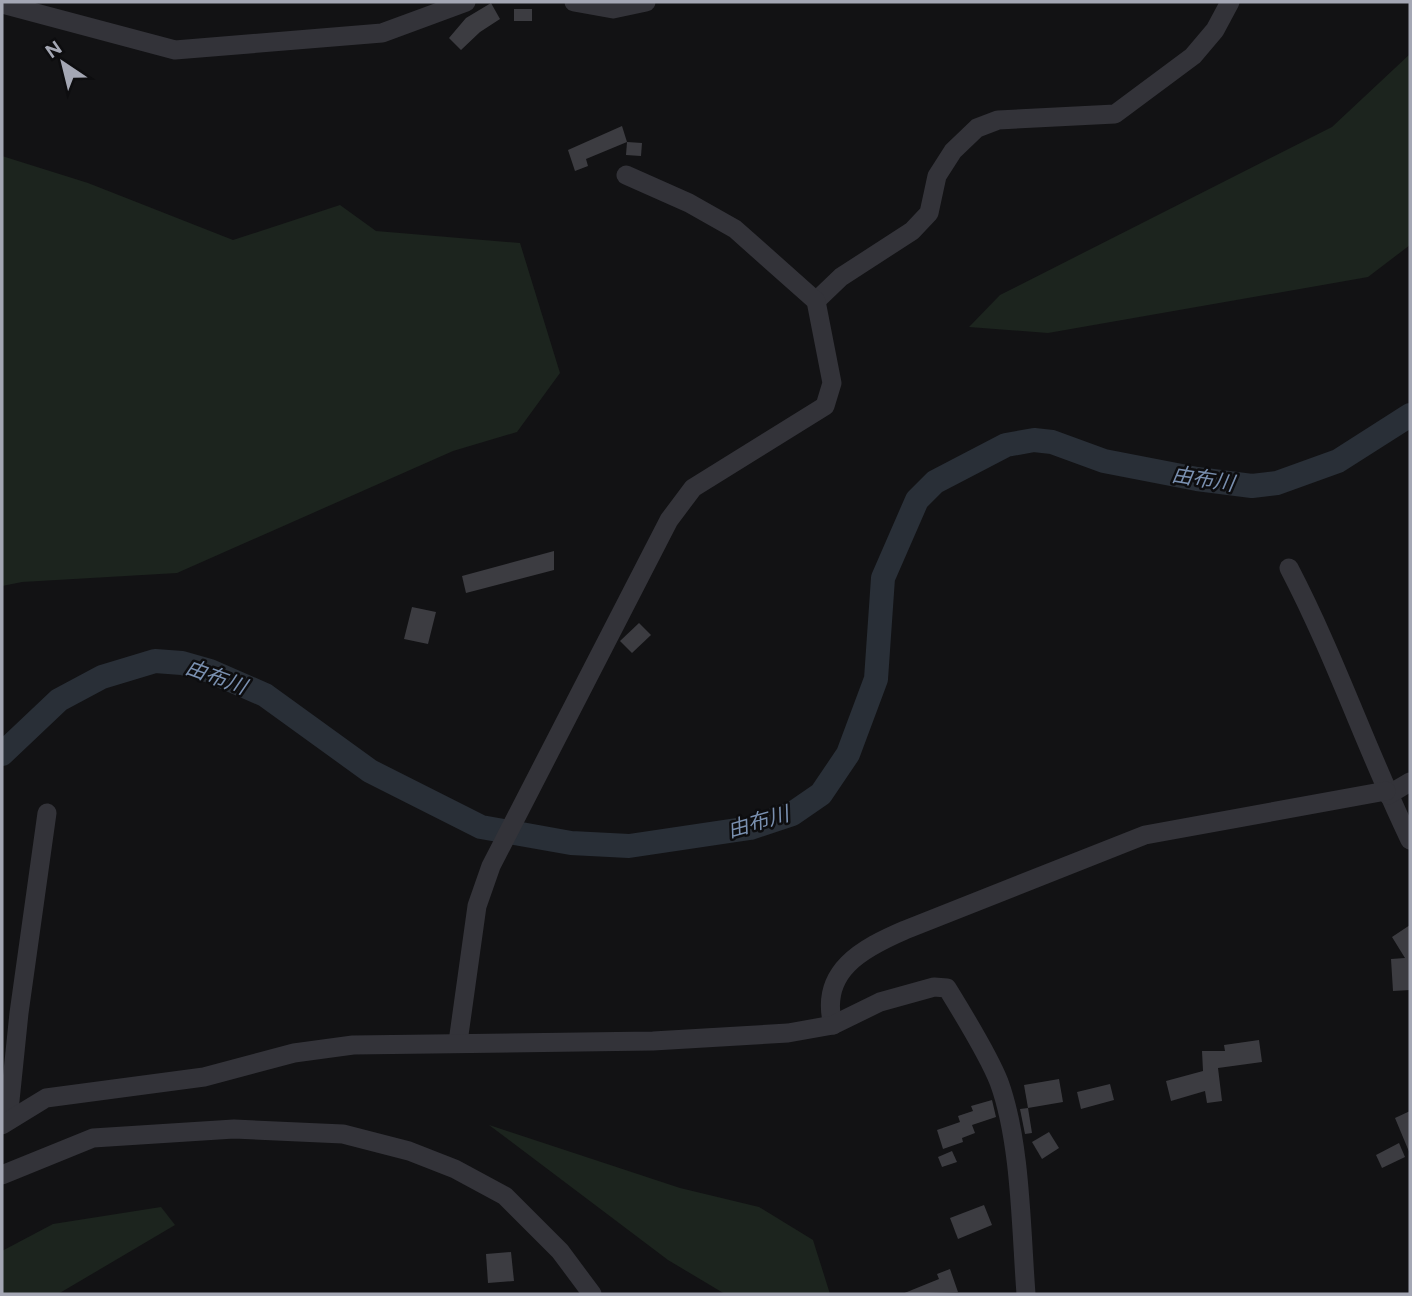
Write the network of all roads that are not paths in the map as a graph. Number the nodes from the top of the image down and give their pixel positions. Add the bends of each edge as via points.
1 (466, 2) edge
2 (574, 2) edge
3 (646, 2) edge
4 (1230, 2) edge
5 (2, 4) edge
6 (626, 175) dead end
7 (816, 300) junction
8 (1289, 568) dead end
9 (1410, 782) edge
10 (1387, 793) junction
11 (47, 813) dead end
12 (1410, 841) edge
13 (833, 1026) junction
14 (458, 1042) junction
15 (5, 1123) edge
16 (2, 1175) edge
17 (592, 1294) edge
18 (1026, 1294) edge

1 - 5 street via 382,33 175,50
2 - 3 street via 613,9
4 - 7 street via 1193,56 1115,114 998,120 977,128 953,151 937,176 929,213 912,231
6 - 7 street via 735,229
7 - 14 street via 832,383 825,406 693,488 669,520 491,866 477,906
8 - 10 street via 1323,633
9 - 10 street
10 - 12 street
10 - 13 street via 1145,835 905,930 866,947 847,963 834,985
11 - 15 street
13 - 14 street via 653,1041
13 - 18 street via 880,1002 934,987 947,988 998,1081 1017,1184
14 - 15 street via 353,1045 294,1053 204,1077 46,1098
16 - 17 street via 93,1138 234,1129 343,1134 408,1151 505,1196 559,1251

